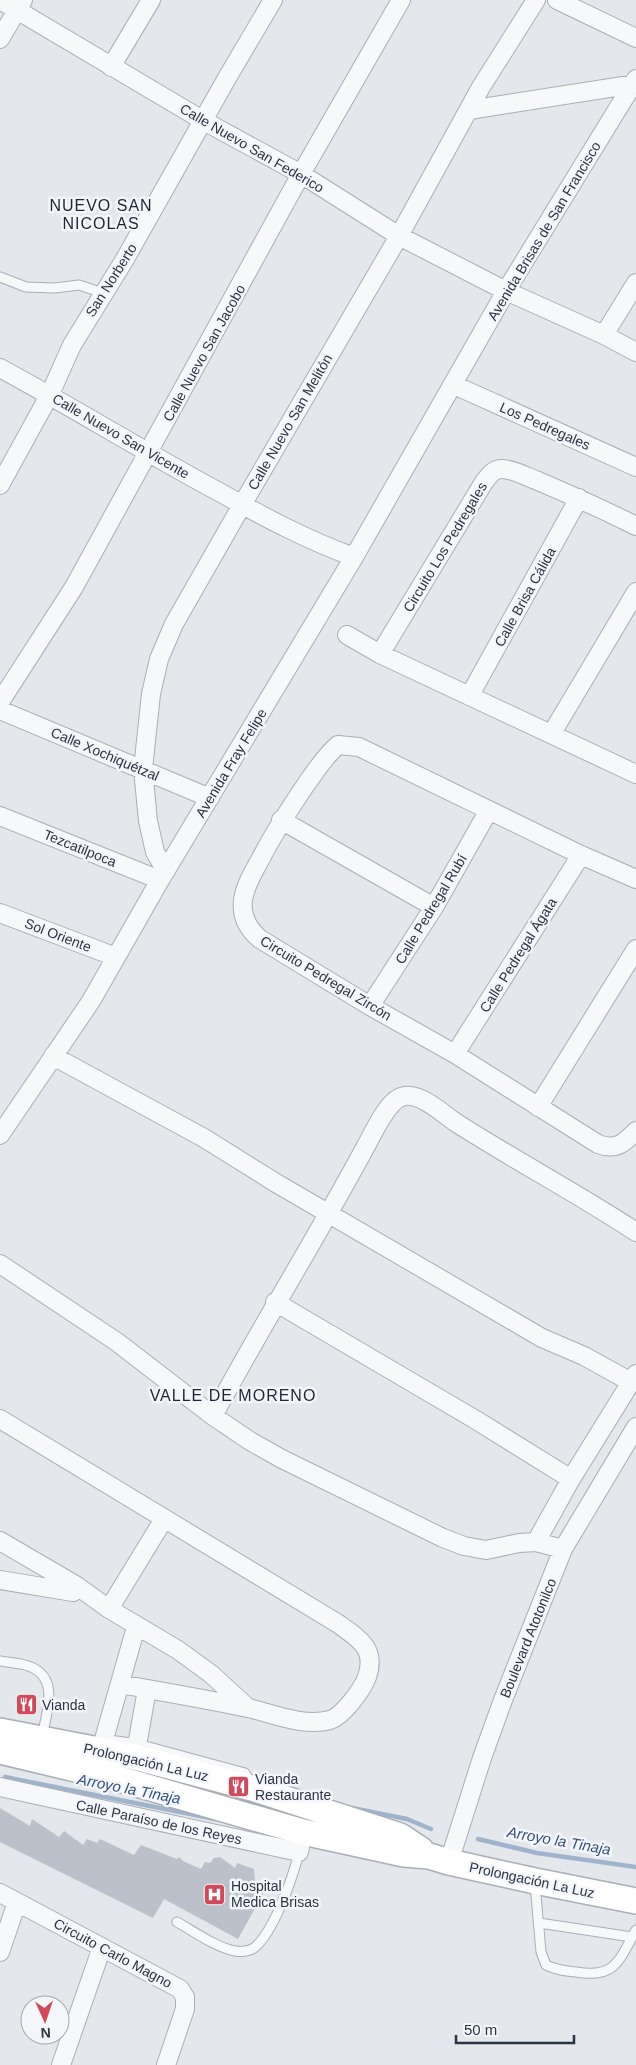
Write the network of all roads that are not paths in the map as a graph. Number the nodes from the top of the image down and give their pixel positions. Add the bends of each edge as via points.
1 (0, 0) edge
2 (151, 0) edge
3 (274, 0) edge
4 (401, 0) edge
5 (536, 0) edge
6 (557, 0) edge
7 (21, 5) edge
8 (636, 38) edge
9 (0, 39) edge
10 (111, 67) junction
11 (635, 82) edge
12 (470, 110) junction
13 (204, 121) junction
14 (301, 174) junction
15 (399, 236) junction
16 (0, 277) edge
17 (636, 283) edge
18 (506, 291) junction
19 (103, 293) junction
20 (604, 335) junction
21 (636, 352) edge
22 (0, 368) edge
23 (454, 385) junction
24 (50, 394) junction
25 (148, 454) junction
26 (636, 467) edge
27 (0, 486) edge
28 (579, 498) junction
29 (242, 505) junction
30 (636, 526) edge
31 (354, 557) junction
32 (636, 592) edge
33 (347, 635) dead end
34 (380, 654) junction
35 (470, 695) junction
36 (0, 702) edge
37 (0, 710) edge
38 (552, 733) junction
39 (143, 769) junction
40 (636, 774) edge
41 (210, 798) junction
42 (489, 810) junction
43 (0, 816) edge
44 (281, 820) junction
45 (581, 854) junction
46 (163, 876) junction
47 (636, 879) edge
48 (434, 907) junction
49 (0, 913) edge
50 (636, 948) edge
51 (116, 957) junction
52 (370, 1006) junction
53 (455, 1054) junction
54 (53, 1056) junction
55 (538, 1107) junction
56 (636, 1131) edge
57 (0, 1136) edge
58 (329, 1214) junction
59 (636, 1232) edge
60 (0, 1264) edge
61 (275, 1302) junction
62 (633, 1378) edge
63 (213, 1416) junction
64 (0, 1419) edge
65 (636, 1427) edge
66 (571, 1479) junction
67 (164, 1519) junction
68 (0, 1541) edge
69 (536, 1542) junction
70 (563, 1549) junction
71 (0, 1580) edge
72 (77, 1586) junction
73 (109, 1609) junction
74 (136, 1627) junction
75 (0, 1661) edge
76 (120, 1684) junction
77 (147, 1689) junction
78 (249, 1708) junction
79 (0, 1731) edge
80 (42, 1740) junction
81 (101, 1744) junction
82 (136, 1750) junction
83 (0, 1751) edge
84 (0, 1787) edge
85 (301, 1842) junction
86 (439, 1859) junction
87 (534, 1881) junction
88 (0, 1893) edge
89 (636, 1901) edge
90 (17, 1902) junction
91 (177, 1922) dead end
92 (539, 1923) junction
93 (634, 1933) edge
94 (102, 1947) junction
95 (0, 1952) edge
96 (61, 2065) edge
97 (166, 2065) edge

1 - 7 street, Calle Nuevo San Federico
2 - 10 street
3 - 13 street, San Norberto
4 - 14 street, Calle Nuevo San Jacobo
5 - 12 street, Calle Nuevo San Melitón via 481,86
6 - 8 street
7 - 9 street
7 - 10 street, Calle Nuevo San Federico
10 - 13 street, Calle Nuevo San Federico
11 - 12 street
11 - 18 street, Avenida Brisas de San Francisco
12 - 15 street, Calle Nuevo San Melitón
13 - 14 street, Calle Nuevo San Federico
13 - 19 street, San Norberto
14 - 15 street, Calle Nuevo San Federico
14 - 25 street, Calle Nuevo San Jacobo
15 - 18 street, Calle Nuevo San Federico
15 - 29 street, Calle Nuevo San Melitón
16 - 19 lane via 26,287 79,285
17 - 20 street
18 - 20 street, Calle Nuevo San Federico
18 - 23 street, Avenida Brisas de San Francisco
19 - 24 street, San Norberto via 72,345
20 - 21 street, Calle Nuevo San Federico
22 - 24 street, Calle Nuevo San Vicente
23 - 26 street, Los Pedregales
23 - 31 street, Avenida Fray Felipe
24 - 25 street, Calle Nuevo San Vicente
24 - 27 street, San Norberto
25 - 29 street, Calle Nuevo San Vicente
25 - 36 street, Calle Nuevo San Jacobo via 74,587
28 - 30 street, Circuito Los Pedregales
28 - 34 street, Circuito Los Pedregales via 510,470 497,470 490,474
28 - 35 street, Calle Brisa Cálida
29 - 31 street, Calle Nuevo San Vicente via 292,532
29 - 39 street, Calle Nuevo San Melitón via 174,624 159,660 151,694
31 - 41 street, Avenida Fray Felipe
32 - 38 street
33 - 34 street
34 - 35 street
35 - 38 street
37 - 39 street, Calle Xochiquétzal
38 - 40 street
39 - 41 street, Calle Xochiquétzal
39 - 46 street, Calle Nuevo San Melitón via 148,821
41 - 46 street, Avenida Fray Felipe
42 - 44 street, Circuito Pedregal Zircón via 359,747 338,745 316,769
42 - 45 street, Circuito Pedregal Zircón
42 - 48 street, Calle Pedregal Rubí
43 - 46 street, Tezcatilpoca
44 - 48 street
44 - 52 street, Circuito Pedregal Zircón via 248,884 243,900 246,924 260,939
45 - 47 street, Circuito Pedregal Zircón
45 - 53 street, Calle Pedregal Ágata
46 - 51 street, Avenida Fray Felipe
48 - 52 street, Calle Pedregal Rubí
49 - 51 street, Sol Oriente
50 - 55 street
51 - 54 street, Avenida Fray Felipe
52 - 53 street, Circuito Pedregal Zircón
53 - 55 street, Circuito Pedregal Zircón
54 - 57 street, Avenida Fray Felipe
54 - 58 street via 204,1138
55 - 56 street, Circuito Pedregal Zircón via 608,1148 625,1142
58 - 59 street via 381,1118 392,1103 405,1096 422,1100
58 - 61 street
58 - 62 street via 542,1338
60 - 63 street via 117,1342
61 - 63 street
61 - 66 street
62 - 66 street
63 - 69 street via 282,1460 443,1538 486,1550 519,1542
64 - 67 street
65 - 70 street, Boulevard Atotonilco
66 - 69 street
67 - 73 street
67 - 78 street via 337,1623 361,1640 369,1654 366,1680 349,1705 333,1719 305,1722
68 - 72 street
69 - 70 street
70 - 86 street, Boulevard Atotonilco via 479,1767
71 - 72 street via 73,1592
72 - 73 street
73 - 74 street
74 - 76 street
74 - 78 street via 178,1650
75 - 80 lane via 32,1667 46,1680 50,1691
76 - 77 street
76 - 81 street
77 - 78 street
77 - 82 street
79 - 80 main road, Prolongación La Luz
80 - 81 main road, Prolongación La Luz
81 - 82 main road, Prolongación La Luz
82 - 86 main road, Prolongación La Luz via 400,1836
83 - 85 main road, Prolongación La Luz via 140,1784
84 - 85 street, Calle Paraíso de los Reyes
85 - 86 main road, Prolongación La Luz
85 - 91 lane via 294,1873 281,1904 254,1948 234,1951
86 - 87 main road, Prolongación La Luz
87 - 89 main road, Prolongación La Luz
87 - 92 lane
88 - 90 street, Circuito Carlo Magno
90 - 94 street, Circuito Carlo Magno
90 - 95 street
92 - 93 lane
92 - 93 lane via 541,1952 546,1965 593,1975 603,1973 617,1963
94 - 96 street
94 - 97 street, Circuito Carlo Magno via 170,1982 185,1997 185,2009

